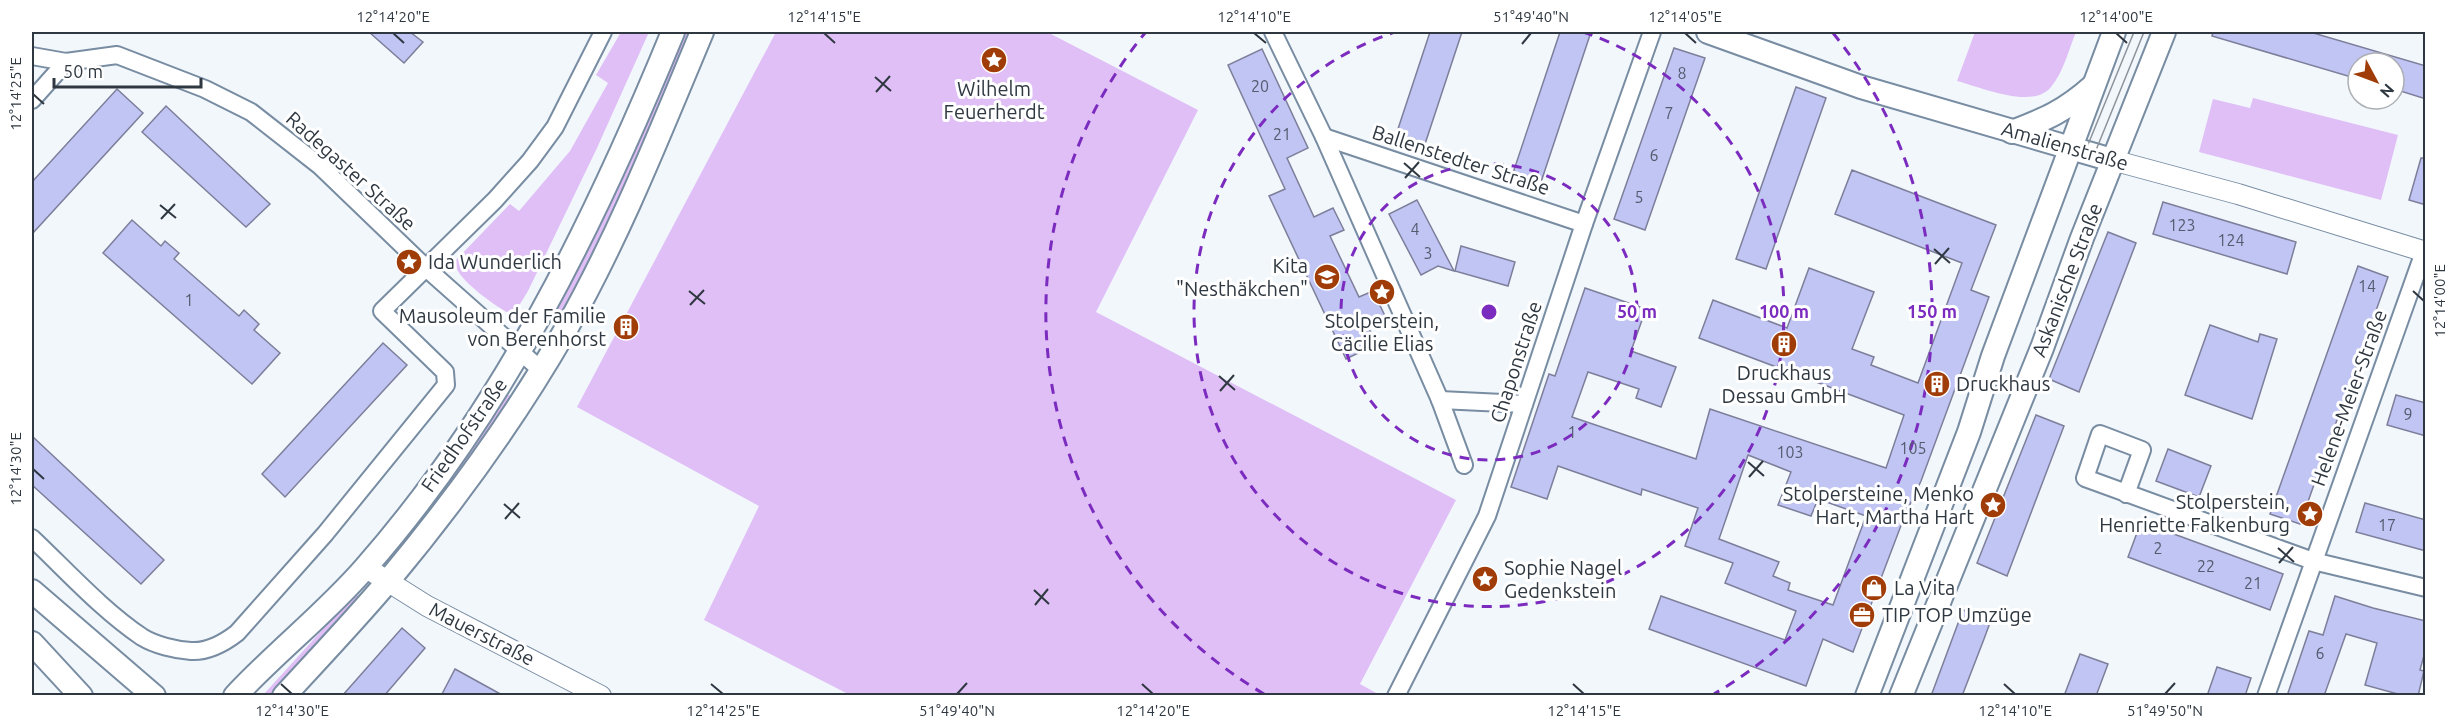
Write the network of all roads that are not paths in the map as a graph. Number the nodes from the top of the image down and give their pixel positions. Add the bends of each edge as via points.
1 (603, 32) edge
2 (673, 32) edge
3 (702, 32) edge
4 (1273, 32) edge
5 (1652, 32) edge
6 (1708, 32) edge
7 (2114, 32) edge
8 (2163, 32) edge
9 (32, 56) edge
10 (66, 62) junction
11 (2094, 84) junction
12 (32, 100) edge
13 (2012, 132) junction
14 (1324, 137) junction
15 (2070, 148) junction
16 (2112, 160) junction
17 (1584, 224) junction
18 (2425, 252) edge
19 (426, 268) junction
20 (521, 352) junction
21 (541, 370) junction
22 (1440, 400) junction
23 (1524, 404) junction
24 (1464, 465) dead end
25 (2126, 494) dead end
26 (32, 538) edge
27 (2313, 561) junction
28 (365, 567) junction
29 (387, 582) junction
30 (2426, 588) edge
31 (32, 591) edge
32 (32, 643) edge
33 (81, 696) edge
34 (154, 696) edge
35 (235, 696) edge
36 (284, 696) edge
37 (601, 696) edge
38 (1396, 696) edge
39 (1868, 696) edge
40 (1900, 696) edge
41 (2266, 696) edge

1 - 19 street via 555,127 530,161
2 - 20 main road, Friedhofstraße via 595,211
3 - 21 main road, Friedhofstraße via 626,211
4 - 14 street
5 - 17 street, Chaponstraße
6 - 13 main road, Amalienstraße via 1861,87
7 - 11 main road
8 - 16 main road, Askanische Straße
9 - 10 street, Radegaster Straße
10 - 12 street
10 - 19 street, Radegaster Straße via 117,55 251,112 320,166
11 - 13 main road via 2055,115
11 - 15 main road
13 - 15 main road, Amalienstraße
14 - 17 street, Ballenstedter Straße
14 - 22 street
15 - 16 main road, Amalienstraße
15 - 39 main road via 1969,432
16 - 18 street, Amalienstraße
16 - 40 main road, Askanische Straße via 2042,348
17 - 23 street, Chaponstraße
18 - 27 street, Helene-Meier-Straße
19 - 20 street, Radegaster Straße
19 - 26 street via 382,311 445,372 446,386 308,555 237,633 220,645 193,652 144,638
20 - 21 street, Radegaster Straße
20 - 28 main road, Friedhofstraße via 449,461
21 - 29 main road, Friedhofstraße via 465,483
22 - 23 street
22 - 24 street
23 - 38 street, Chaponstraße via 1481,530
25 - 27 street
27 - 30 street
27 - 41 street, Helene-Meier-Straße
28 - 29 street, Mauerstraße
28 - 35 main road, Friedhofstraße
29 - 36 main road, Friedhofstraße
29 - 37 street, Mauerstraße
31 - 34 main road
32 - 33 main road

